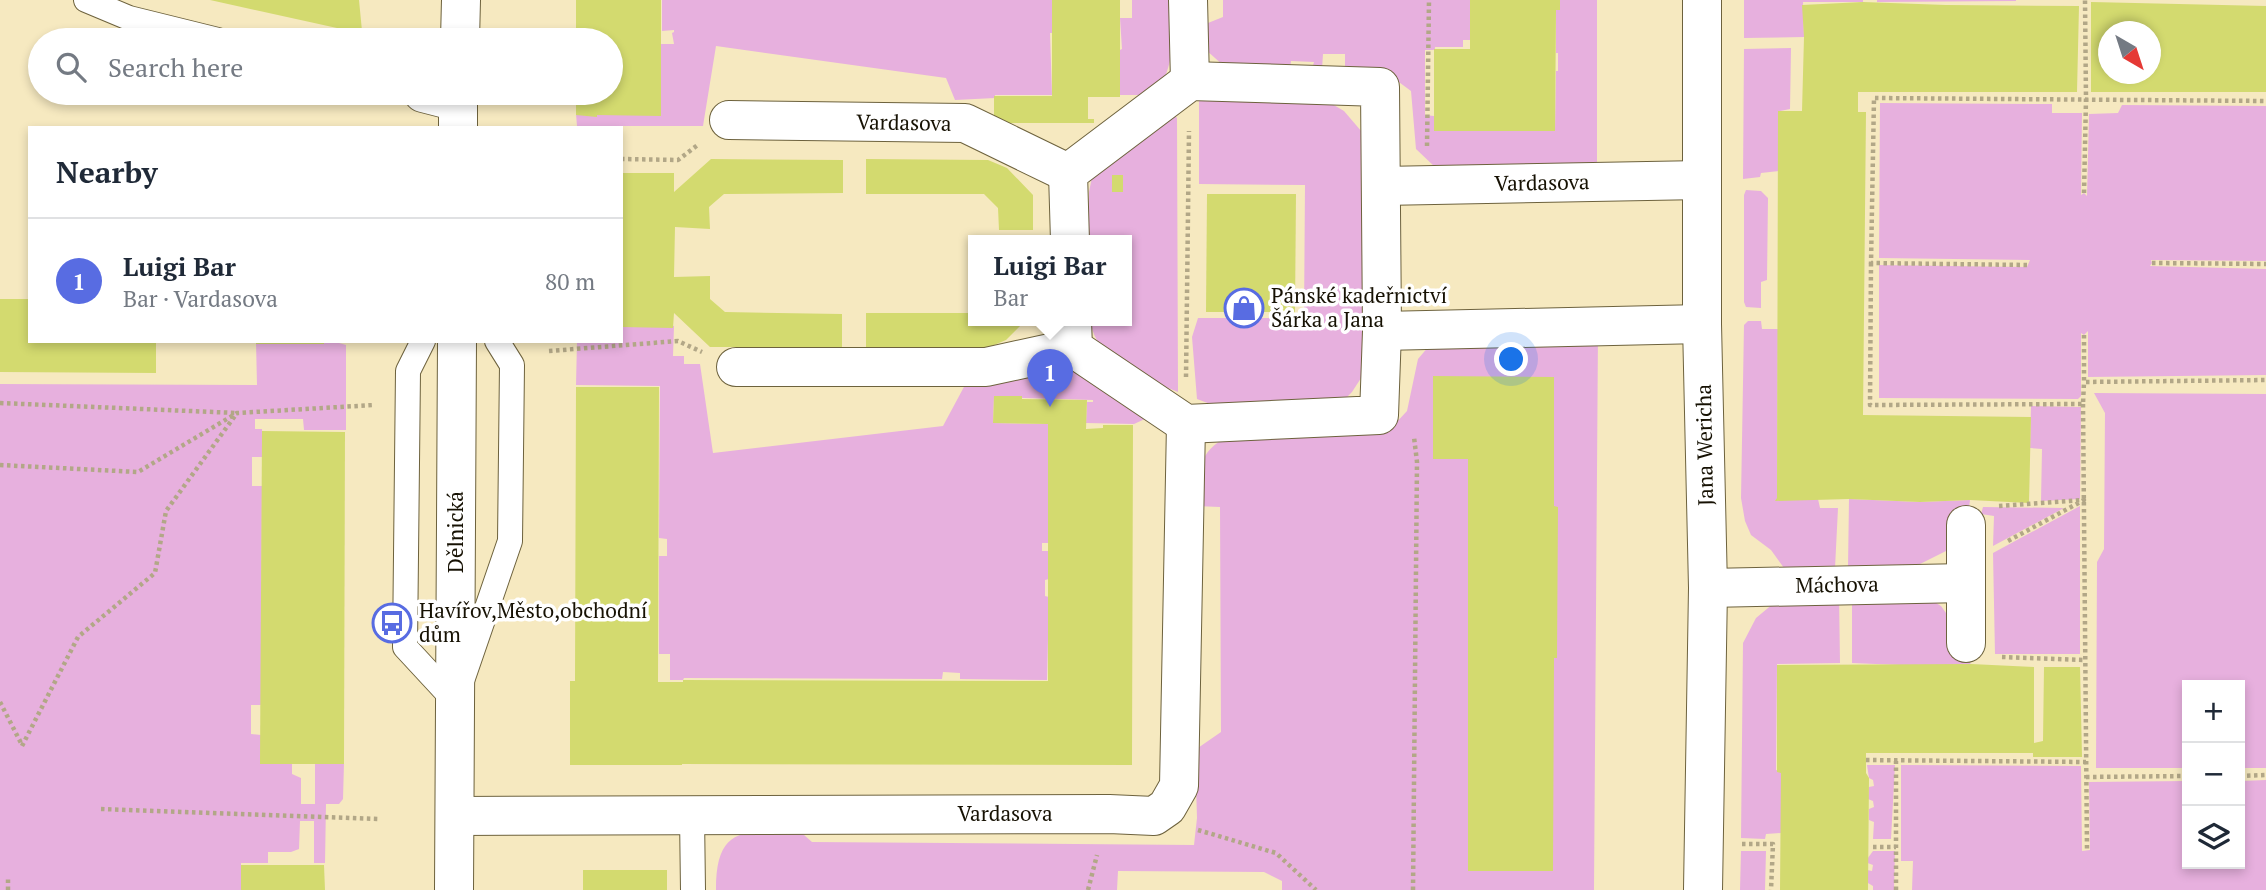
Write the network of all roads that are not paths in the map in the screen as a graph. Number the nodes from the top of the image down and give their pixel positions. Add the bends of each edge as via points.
1 (86, 0) edge
2 (461, 0) edge
3 (1188, 0) edge
4 (1702, 0) edge
5 (169, 28) edge
6 (460, 28) edge
7 (1190, 81) junction
8 (729, 120) road end
9 (1068, 173) junction
10 (1702, 180) junction
11 (1382, 186) junction
12 (1070, 235) edge
13 (1702, 324) junction
14 (1382, 331) junction
15 (1073, 334) edge
16 (422, 343) edge
17 (457, 343) edge
18 (499, 343) edge
19 (736, 367) road end
20 (1186, 424) junction
21 (1708, 588) junction
22 (1966, 643) road end
23 (455, 701) junction
24 (692, 815) junction
25 (455, 816) junction
26 (454, 890) edge
27 (693, 890) edge
28 (1703, 890) edge

1 - 5 lane
2 - 6 street
3 - 7 street
4 - 10 street, Jana Wericha
7 - 9 street
7 - 11 street via 1380,88
8 - 9 street, Vardasova via 965,123
9 - 12 street
10 - 11 street, Vardasova
10 - 13 street, Jana Wericha
11 - 14 street
13 - 14 street
13 - 21 street, Jana Wericha
14 - 20 street via 1379,415
15 - 19 street via 986,367
15 - 20 street
16 - 23 lane via 408,371 405,647
17 - 23 street, Dělnická
18 - 23 lane via 512,365 510,541
20 - 24 street, Vardasova via 1179,786 1167,807 1154,816
21 - 22 street, Máchova via 1973,544
21 - 28 street, Jana Wericha
23 - 25 street, Dělnická
24 - 25 street, Vardasova
24 - 27 lane
25 - 26 street, Dělnická

